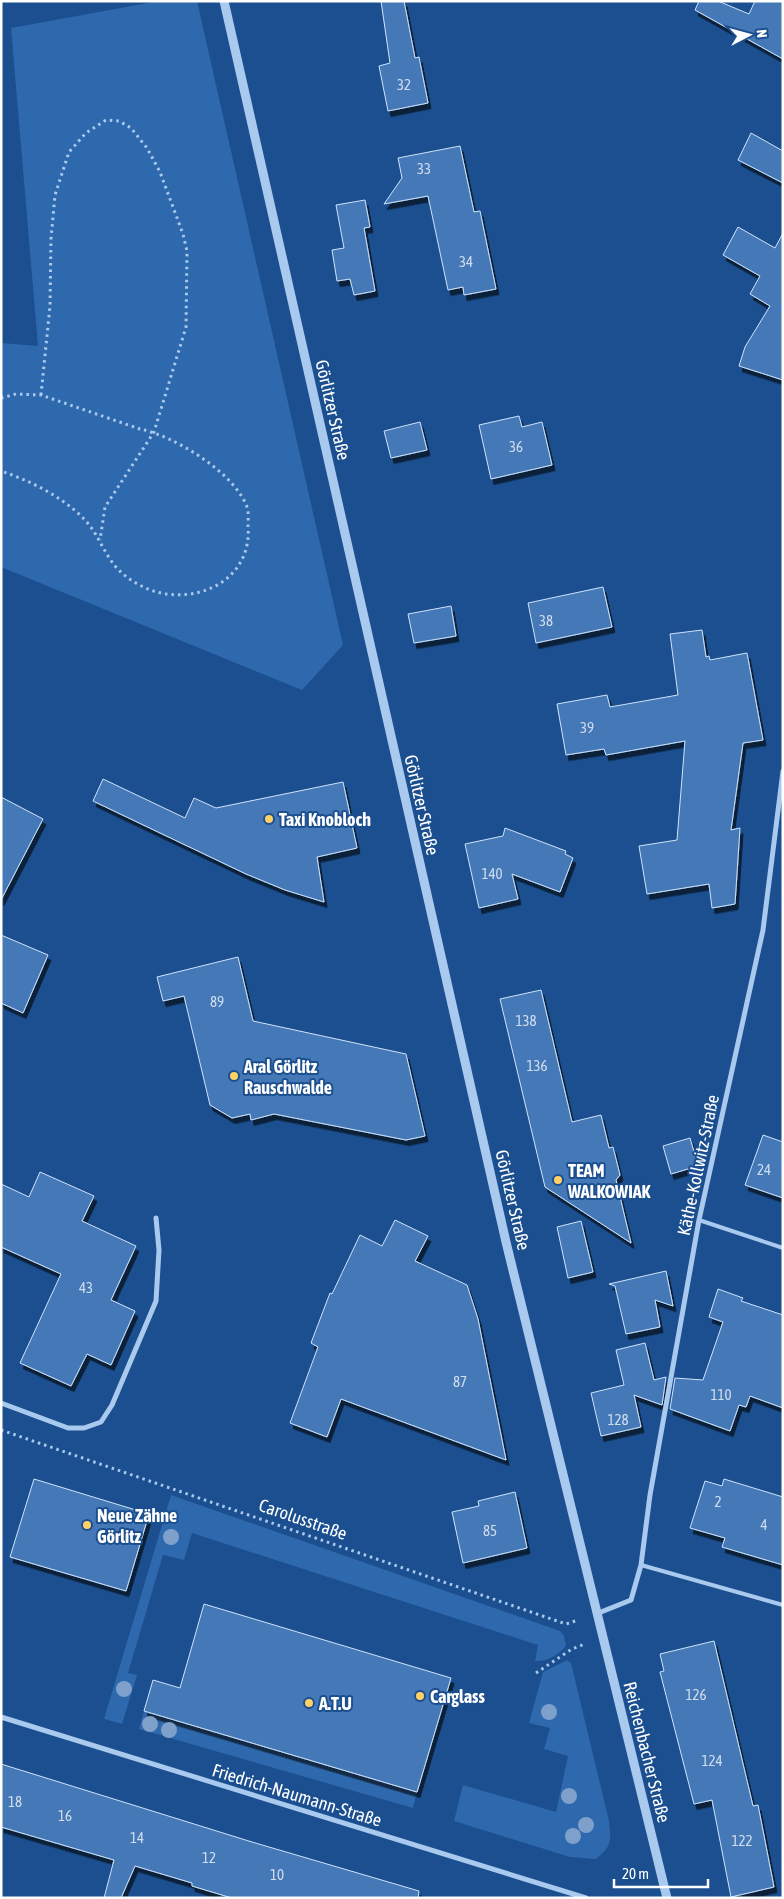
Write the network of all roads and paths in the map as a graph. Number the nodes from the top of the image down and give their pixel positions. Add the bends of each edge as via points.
1 (224, 1) edge
2 (41, 395) junction
3 (1, 398) edge
4 (154, 432) junction
5 (1, 471) edge
6 (100, 540) junction
7 (783, 771) edge
8 (156, 1218) dead end
9 (699, 1220) junction
10 (783, 1248) edge
11 (1, 1403) edge
12 (1, 1430) edge
13 (641, 1565) junction
14 (783, 1605) edge
15 (596, 1614) junction
16 (602, 1639) junction
17 (536, 1673) dead end
18 (1, 1718) edge
19 (586, 1898) edge
20 (667, 1898) edge

1 - 15 street, Görlitzer Straße via 503,1232
2 - 3 path via 16,394
2 - 4 path
2 - 4 path via 50,306 55,195 69,152 86,133 106,120 119,120 132,128 160,172 187,251 186,327
4 - 6 path via 105,507
4 - 6 path via 216,467 232,485 247,507 249,537 245,557 233,574 219,585 193,592 166,594 129,579 112,562
5 - 6 path via 23,478 64,503 85,520
7 - 9 street, Käthe-Kollwitz-Straße via 763,930
8 - 11 street via 159,1250 156,1301 112,1405 101,1422 84,1428 68,1428
9 - 10 lane
9 - 13 street, Käthe-Kollwitz-Straße via 650,1495
12 - 15 path, Carolusstraße via 566,1624
13 - 14 lane
13 - 15 street, Käthe-Kollwitz-Straße via 631,1600
15 - 16 street, Reichenbacher Straße
16 - 17 path via 572,1649
16 - 20 street, Reichenbacher Straße
18 - 19 street, Friedrich-Naumann-Straße

